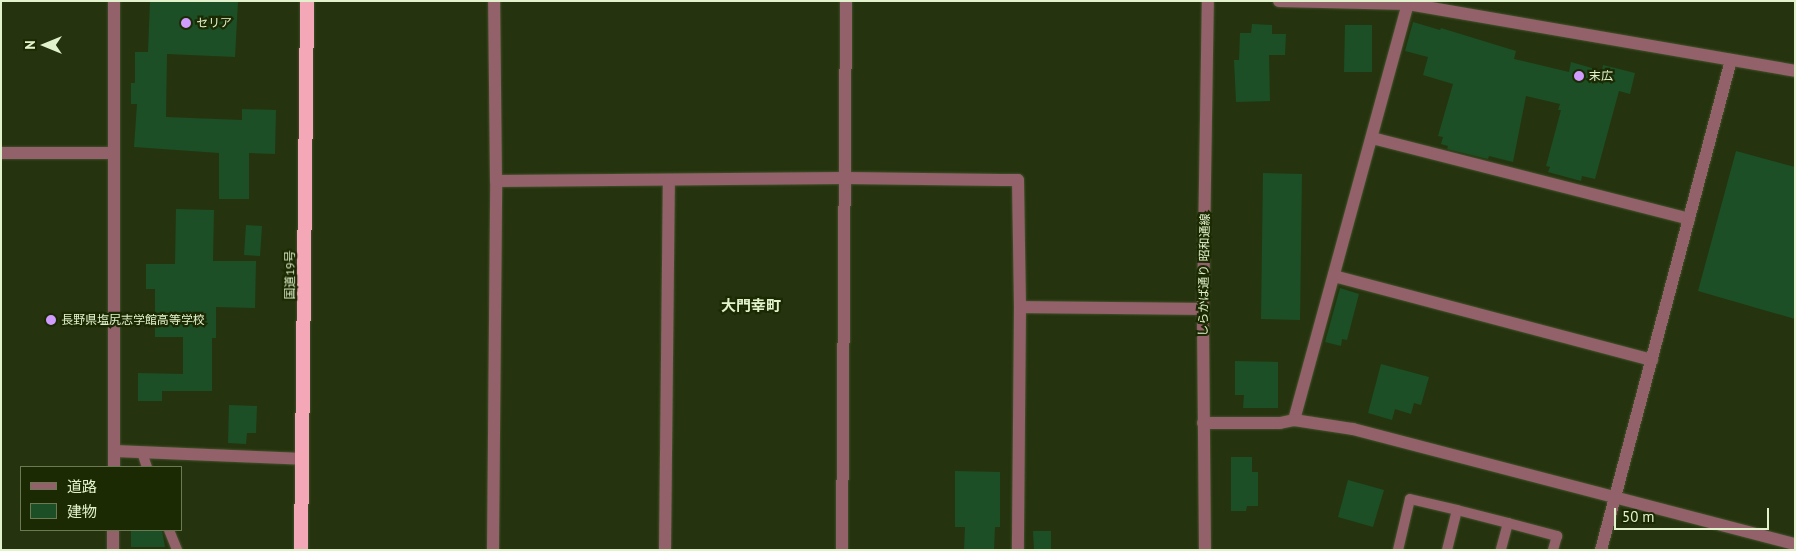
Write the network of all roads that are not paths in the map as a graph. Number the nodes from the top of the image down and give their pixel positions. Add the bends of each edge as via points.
1 (114, 1) edge
2 (307, 1) edge
3 (494, 1) edge
4 (846, 1) edge
5 (1208, 1) edge
6 (1279, 1) edge
7 (1383, 2) edge
8 (1408, 4) junction
9 (1731, 60) junction
10 (1795, 71) edge
11 (1372, 138) junction
12 (1, 153) edge
13 (114, 153) junction
14 (845, 178) junction
15 (496, 181) junction
16 (669, 181) junction
17 (1689, 219) junction
18 (1334, 276) junction
19 (1020, 307) junction
20 (1203, 308) junction
21 (1652, 360) junction
22 (1294, 420) junction
23 (1203, 423) junction
24 (115, 451) junction
25 (142, 452) junction
26 (303, 458) junction
27 (114, 466) edge
28 (147, 466) edge
29 (1616, 497) junction
30 (1457, 510) junction
31 (1508, 524) junction
32 (113, 531) edge
33 (169, 531) edge
34 (1795, 544) edge
35 (113, 550) edge
36 (176, 550) edge
37 (301, 550) edge
38 (492, 550) edge
39 (665, 550) edge
40 (842, 550) edge
41 (1018, 550) edge
42 (1205, 550) edge
43 (1398, 550) edge
44 (1446, 550) edge
45 (1501, 550) edge
46 (1553, 550) edge
47 (1601, 550) edge

1 - 13 street
2 - 26 highway, 国道19号
3 - 15 street
4 - 14 street
5 - 20 street, しらかば通り 昭和通線
6 - 7 street
7 - 8 street
8 - 9 street
8 - 11 street
9 - 10 street
9 - 17 street
11 - 17 street
11 - 18 street
12 - 13 street
13 - 24 street
14 - 16 street
14 - 19 street via 1018,180
14 - 40 street
15 - 16 street
15 - 38 street
16 - 39 street
17 - 21 street
18 - 21 street
18 - 22 street
19 - 20 street
19 - 41 street
20 - 23 street, しらかば通り 昭和通線
21 - 29 street
22 - 23 street via 1280,423
22 - 29 street via 1353,429
23 - 42 street, しらかば通り 昭和通線
24 - 25 street
24 - 27 street
25 - 26 street
25 - 28 lane
26 - 37 highway, 国道19号
29 - 34 street
29 - 47 street
30 - 31 lane
30 - 43 lane via 1410,499
30 - 44 lane
31 - 45 lane
31 - 46 lane via 1557,536
32 - 35 street
33 - 36 lane

